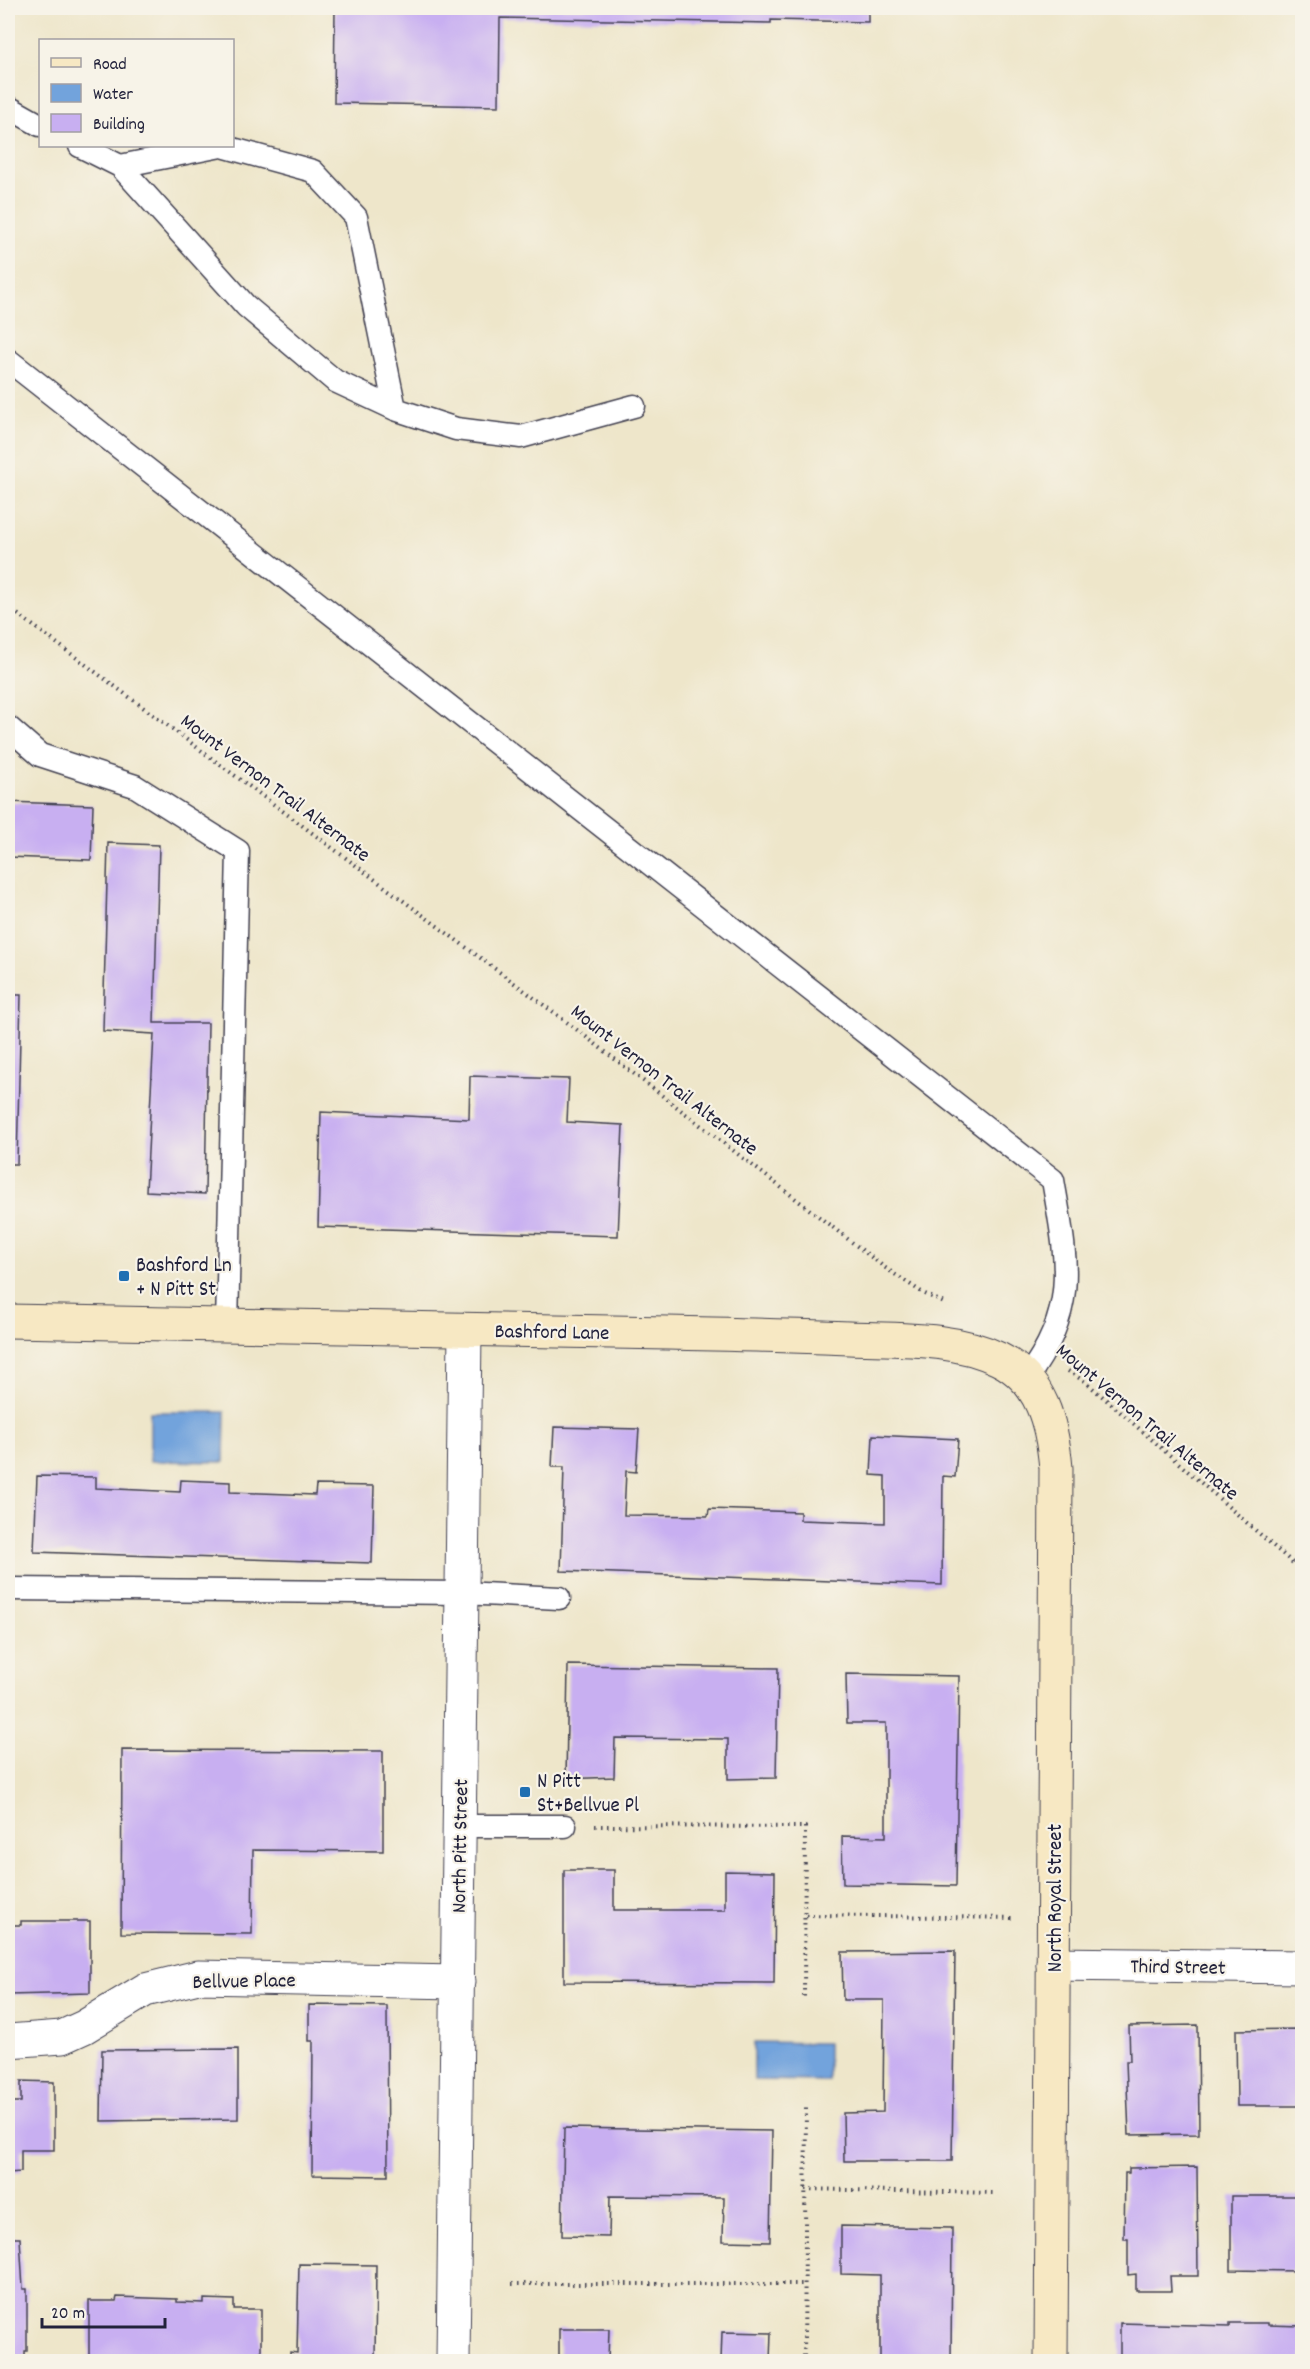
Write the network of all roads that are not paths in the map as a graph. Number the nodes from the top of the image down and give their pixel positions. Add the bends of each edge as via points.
1 (8, 107) edge
2 (39, 123) edge
3 (82, 147) edge
4 (216, 147) edge
5 (225, 147) edge
6 (120, 166) junction
7 (8, 360) edge
8 (634, 406) dead end
9 (395, 409) junction
10 (8, 727) edge
11 (8, 1321) edge
12 (227, 1326) junction
13 (465, 1330) junction
14 (1035, 1367) junction
15 (1053, 1434) joint
16 (8, 1589) edge
17 (463, 1593) junction
18 (559, 1598) dead end
19 (459, 1826) junction
20 (565, 1826) road end
21 (1053, 1964) junction
22 (1302, 1967) edge
23 (458, 1982) junction
24 (8, 2041) edge
25 (453, 2361) edge
26 (1051, 2361) edge

1 - 2 lane
3 - 6 lane
4 - 6 lane
5 - 9 lane via 313,171 356,216
6 - 9 lane via 246,306 335,381
7 - 14 lane via 1053,1180 1066,1254 1064,1300 1057,1326
8 - 9 lane via 522,437 456,429
10 - 12 lane via 40,755 135,786 238,851
11 - 12 street, Bashford Lane
12 - 13 street, Bashford Lane
13 - 14 street, Bashford Lane via 760,1334 925,1341 978,1351 1015,1368
13 - 17 street, North Pitt Street
14 - 15 street, Bashford Lane
15 - 21 street, North Royal Street
16 - 17 lane
17 - 18 lane
17 - 19 street, North Pitt Street
19 - 20 lane
19 - 23 street, North Pitt Street
21 - 22 street, Third Street
21 - 26 street, North Royal Street
23 - 24 street, Bellvue Place via 198,1977 145,1990 62,2037
23 - 25 street, North Pitt Street

